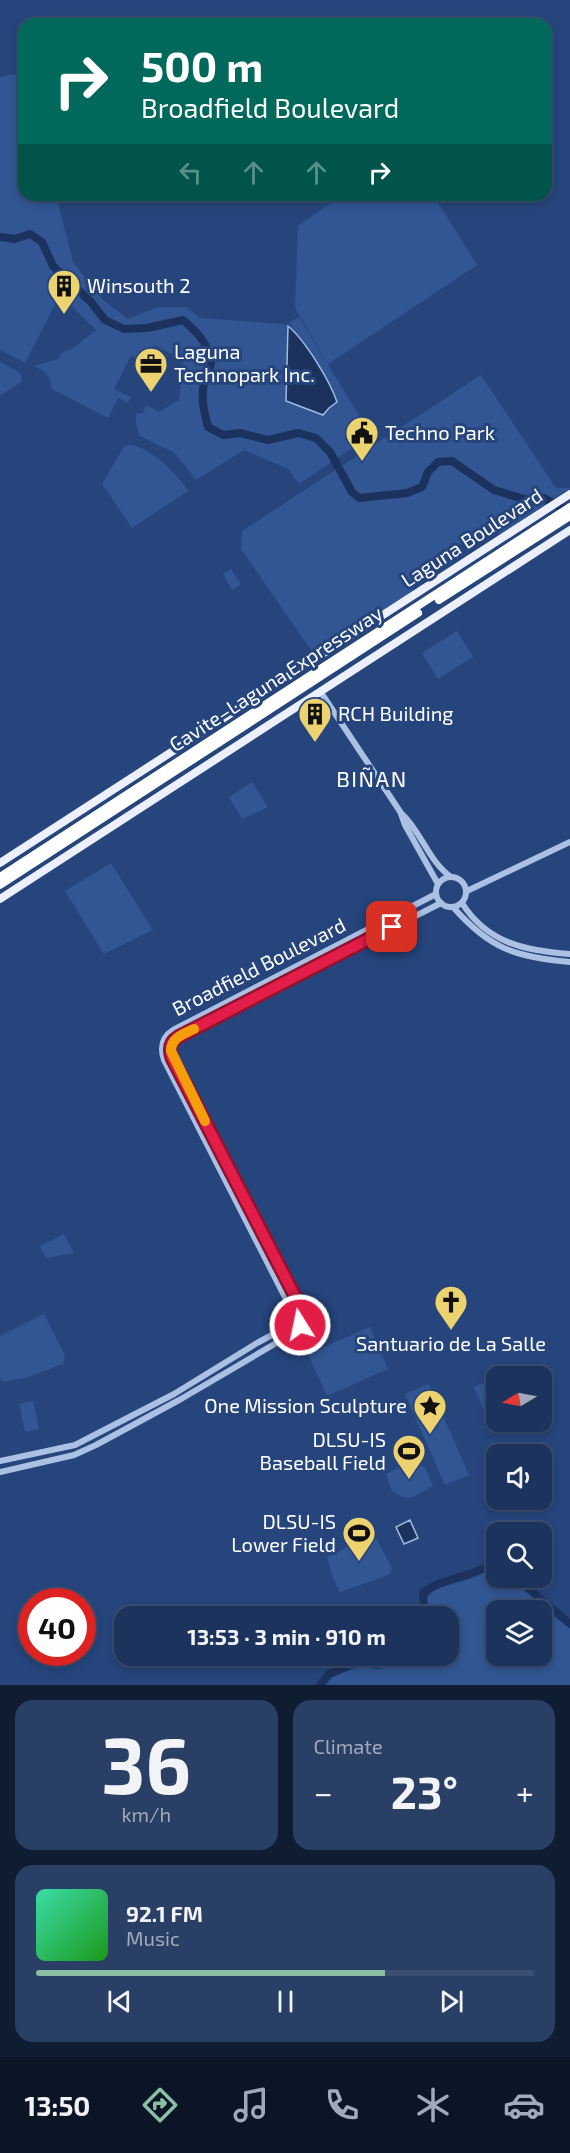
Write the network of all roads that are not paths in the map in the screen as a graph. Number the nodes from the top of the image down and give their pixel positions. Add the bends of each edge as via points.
1 (566, 497) edge
2 (570, 507) edge
3 (565, 516) edge
4 (570, 530) edge
5 (320, 691) junction
6 (129, 797) junction
7 (401, 813) junction
8 (570, 842) edge
9 (0, 863) edge
10 (0, 877) edge
11 (452, 877) junction
12 (438, 884) junction
13 (0, 885) edge
14 (467, 891) junction
15 (436, 894) junction
16 (0, 899) edge
17 (441, 903) junction
18 (462, 903) junction
19 (453, 907) junction
20 (570, 954) edge
21 (570, 962) edge
22 (0, 1461) edge
23 (0, 1472) edge

1 - 9 main road, Laguna Boulevard
2 - 3 highway, Cavite–Laguna Expressway
3 - 6 highway, Cavite–Laguna Expressway
4 - 5 main road
5 - 7 street
5 - 16 main road
6 - 10 highway, Cavite–Laguna Expressway
6 - 13 highway, Cavite–Laguna Expressway
7 - 11 street
7 - 12 street
8 - 14 street
11 - 12 street
11 - 14 street via 461,880
12 - 15 street
14 - 18 street
15 - 17 street
15 - 22 street, Broadfield Boulevard via 173,1030 162,1044 165,1063 291,1309 292,1320 285,1328 174,1394 75,1445
17 - 19 street
17 - 23 street, Broadfield Boulevard via 171,1044 172,1058 300,1306 301,1322 292,1336 74,1455
18 - 19 street
18 - 20 street via 480,925 508,942 533,950
19 - 21 street via 477,932 506,950

